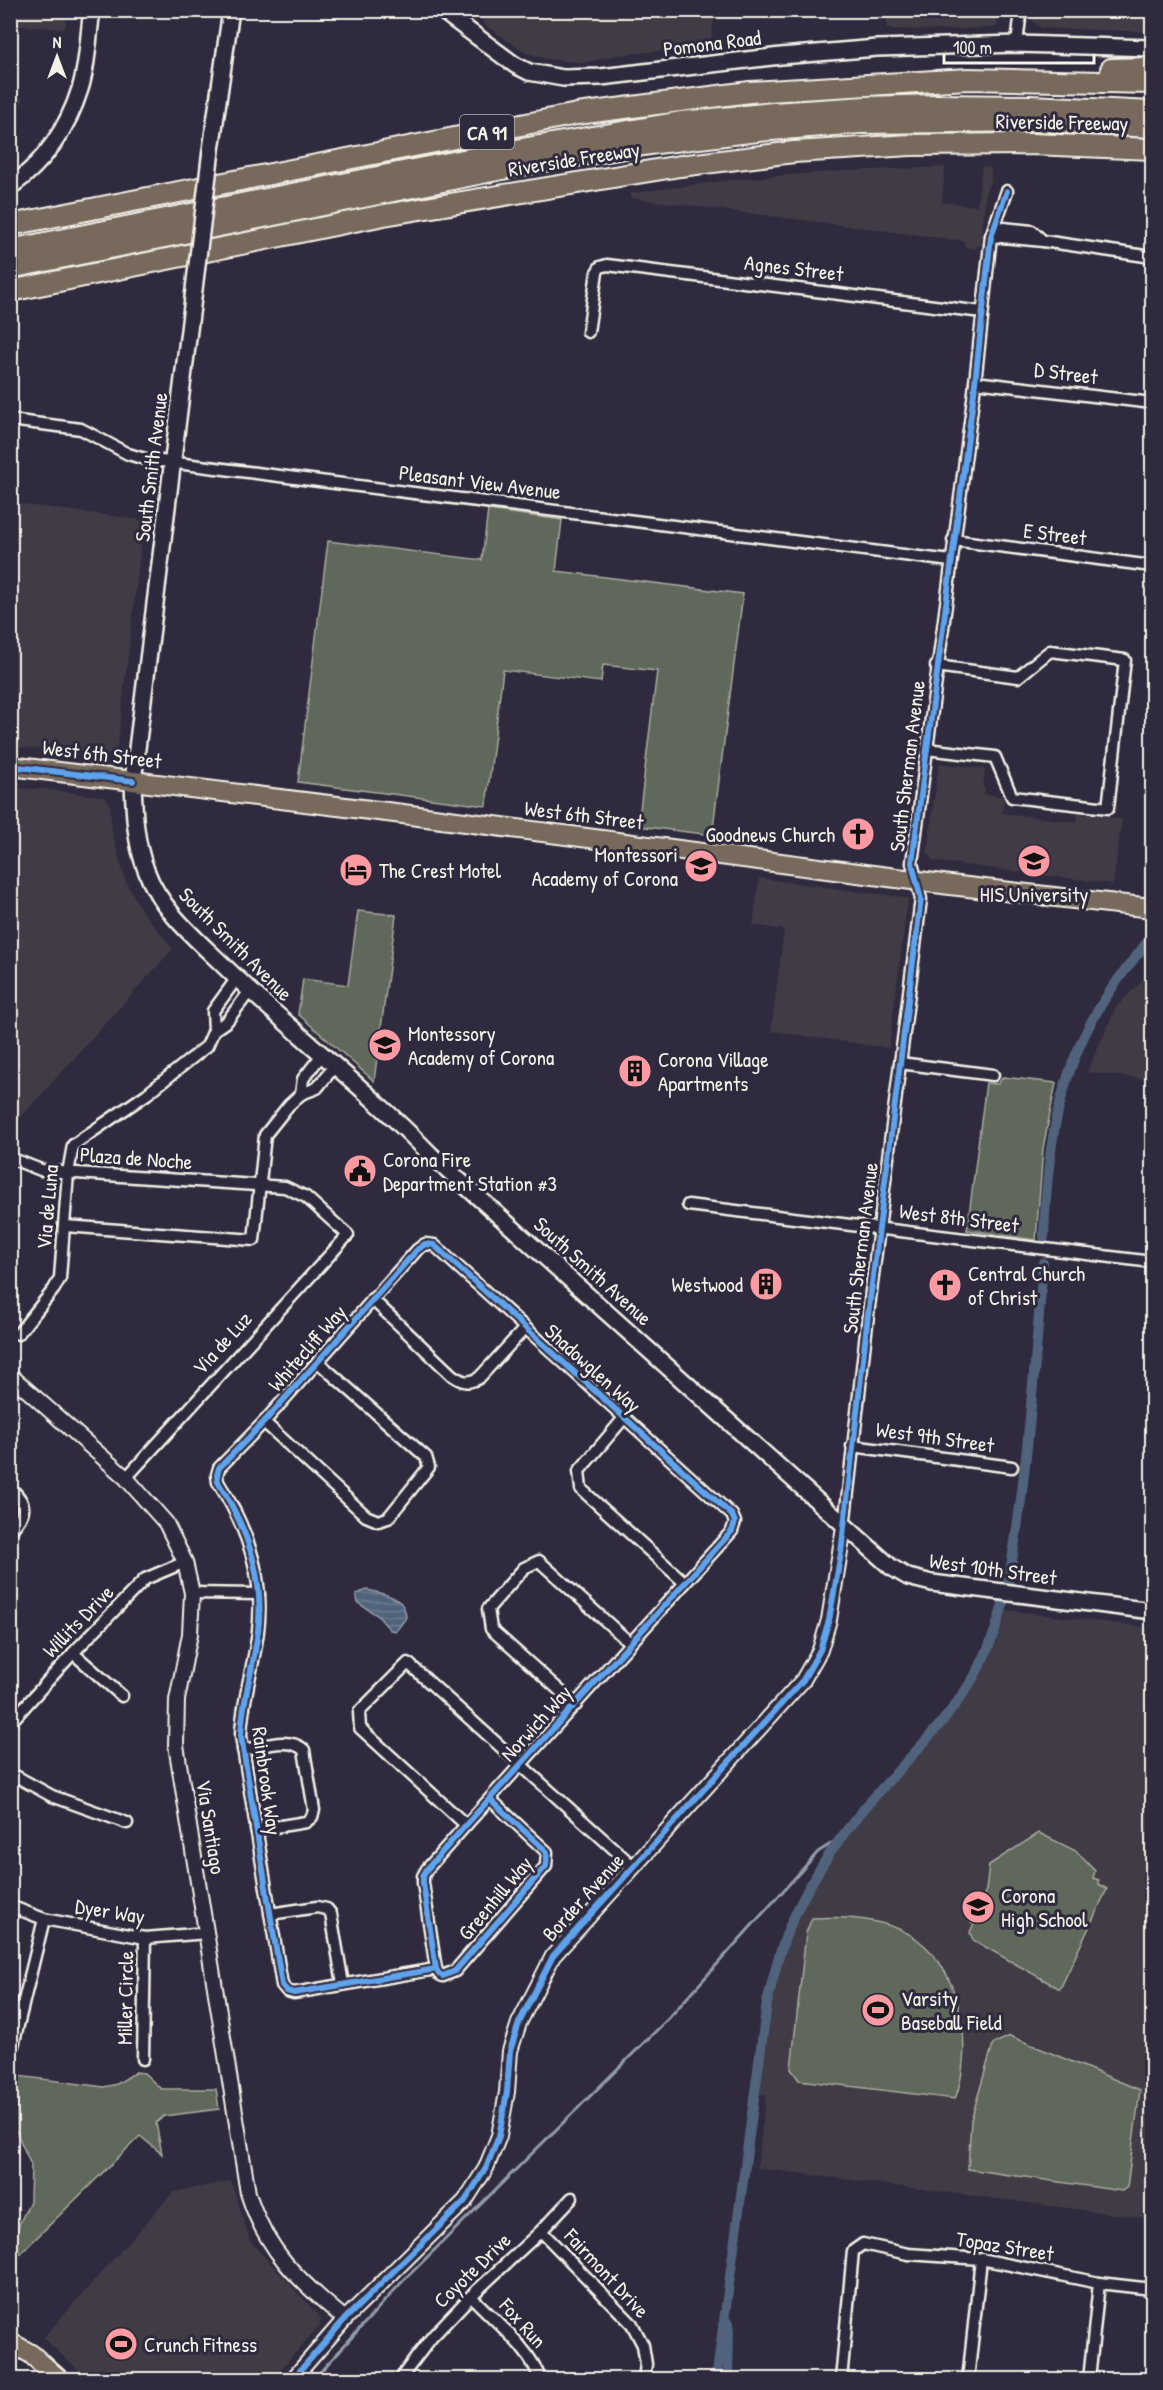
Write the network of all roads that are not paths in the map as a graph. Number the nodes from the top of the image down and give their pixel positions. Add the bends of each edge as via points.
1 (92, 10) edge
2 (231, 10) edge
3 (1021, 10) edge
4 (451, 13) edge
5 (1017, 44) junction
6 (1152, 48) edge
7 (1152, 68) edge
8 (968, 79) junction
9 (1152, 83) edge
10 (1152, 112) edge
11 (1152, 127) edge
12 (1152, 149) edge
13 (10, 187) edge
14 (1007, 191) dead end
15 (10, 225) edge
16 (993, 231) junction
17 (10, 250) edge
18 (1152, 257) edge
19 (10, 268) edge
20 (10, 291) edge
21 (982, 312) junction
22 (588, 332) dead end
23 (975, 382) junction
24 (1152, 403) edge
25 (10, 420) edge
26 (172, 462) junction
27 (954, 540) junction
28 (951, 561) junction
29 (1152, 566) edge
30 (936, 666) junction
31 (926, 749) junction
32 (10, 766) edge
33 (133, 781) junction
34 (916, 881) junction
35 (1152, 908) edge
36 (237, 978) junction
37 (250, 992) junction
38 (214, 1030) junction
39 (321, 1056) junction
40 (900, 1064) junction
41 (334, 1067) junction
42 (993, 1076) dead end
43 (302, 1094) junction
44 (10, 1158) edge
45 (68, 1173) junction
46 (260, 1186) junction
47 (688, 1205) dead end
48 (65, 1226) junction
49 (879, 1228) junction
50 (348, 1235) joint
51 (425, 1244) joint
52 (1152, 1262) edge
53 (372, 1299) junction
54 (525, 1328) junction
55 (18, 1334) dead end
56 (318, 1362) junction
57 (10, 1375) edge
58 (624, 1418) junction
59 (264, 1422) junction
60 (852, 1446) junction
61 (1012, 1467) dead end
62 (217, 1475) joint
63 (126, 1478) junction
64 (10, 1488) edge
65 (735, 1522) joint
66 (844, 1527) junction
67 (10, 1531) edge
68 (185, 1562) junction
69 (685, 1583) junction
70 (192, 1593) junction
71 (259, 1594) junction
72 (1152, 1608) edge
73 (630, 1643) junction
74 (73, 1653) junction
75 (122, 1696) dead end
76 (576, 1704) junction
77 (10, 1723) edge
78 (243, 1750) junction
79 (521, 1764) junction
80 (10, 1773) edge
81 (490, 1799) junction
82 (127, 1822) dead end
83 (466, 1825) junction
84 (256, 1830) junction
85 (634, 1867) junction
86 (10, 1906) edge
87 (270, 1914) junction
88 (44, 1919) junction
89 (207, 1933) junction
90 (145, 1938) junction
91 (436, 1969) junction
92 (343, 1984) junction
93 (287, 1991) joint
94 (10, 2058) edge
95 (143, 2059) dead end
96 (573, 2198) dead end
97 (541, 2231) junction
98 (981, 2259) junction
99 (1099, 2283) junction
100 (1152, 2289) edge
101 (471, 2296) junction
102 (345, 2319) junction
103 (10, 2342) edge
104 (404, 2378) edge
105 (60, 2379) edge
106 (292, 2379) edge
107 (540, 2379) edge
108 (644, 2379) edge
109 (841, 2379) edge
110 (968, 2379) edge
111 (1089, 2379) edge

1 - 13 main road via 81,87 66,124 45,155
2 - 26 main road, South Smith Avenue, bridge
3 - 5 street
4 - 5 main road, Pomona Road via 515,65 563,78 877,48
5 - 6 main road, Pomona Road
7 - 8 highway
8 - 9 highway, Riverside Freeway / CA 91
8 - 15 highway, Riverside Freeway / CA 91 via 750,92 577,114
10 - 17 highway via 928,105 773,113 681,123 504,152
11 - 19 highway via 1045,121 860,123 657,143 527,164
12 - 20 highway, Riverside Freeway via 1032,144 911,145 794,152 703,163 384,215
14 - 16 street, South Sherman Avenue
16 - 18 street via 1032,231 1043,241
16 - 21 street, South Sherman Avenue
21 - 22 street, Agnes Street via 607,265 600,267 596,277
21 - 23 street, South Sherman Avenue
23 - 24 street, D Street
23 - 27 street, South Sherman Avenue
25 - 26 street, Pleasant View Avenue via 81,429 133,456
26 - 28 street, Pleasant View Avenue
26 - 33 main road, South Smith Avenue
27 - 28 street, South Sherman Avenue
27 - 29 street, E Street
28 - 30 street, South Sherman Avenue
30 - 31 street, South Sherman Avenue
30 - 31 street via 1018,677 1050,651 1125,660 1108,808 1012,797 994,757
31 - 34 street, South Sherman Avenue via 912,863
32 - 33 main road, West 6th Street
33 - 34 main road, West 6th Street
33 - 36 main road, South Smith Avenue via 136,832 146,872 177,920
34 - 35 main road, West 6th Street
34 - 40 street, South Sherman Avenue via 921,900
36 - 37 main road, South Smith Avenue
36 - 38 street, Via de Luna via 213,1011
37 - 38 street, Via de Luna via 227,1021
37 - 39 main road, South Smith Avenue
38 - 45 street, Via de Luna via 207,1046 147,1094 73,1144
39 - 41 main road, South Smith Avenue
39 - 43 street via 303,1079
40 - 42 street
40 - 49 street, South Sherman Avenue
41 - 43 street via 316,1088
41 - 66 main road, South Smith Avenue
43 - 46 street via 265,1135
44 - 45 street, Plaza de Noche via 41,1170
45 - 46 street, Plaza de Noche
45 - 48 street, Via de Luna
46 - 48 street via 254,1240
46 - 50 street, Plaza de Noche via 285,1187 306,1197
47 - 49 street, West 8th Street
48 - 55 street, Via de Luna via 60,1278
49 - 52 street, West 8th Street
49 - 60 street, South Sherman Avenue
50 - 63 street, Via de Luz
51 - 53 street, Whitecliff Way
51 - 54 street, Shadowglen Way via 434,1245
53 - 54 street via 462,1382 479,1378
53 - 56 street, Whitecliff Way
54 - 58 street, Shadowglen Way
56 - 59 street, Whitecliff Way
56 - 59 street via 426,1457 429,1467 388,1518 378,1521 366,1516
57 - 63 street, Via Santiago
58 - 65 street, Shadowglen Way via 732,1515
58 - 69 street via 579,1471 581,1489
59 - 62 street, Whitecliff Way via 219,1468
60 - 61 street, West 9th Street
60 - 66 street, South Sherman Avenue
62 - 71 street, Rainbrook Way via 243,1530
63 - 68 street, Via Santiago via 166,1522
64 - 67 street via 24,1507 21,1520
65 - 69 street, Norwich Way via 732,1531
66 - 72 main road, West 10th Street via 891,1568 908,1577
66 - 85 street, Border Avenue via 829,1620 820,1650 803,1680
68 - 70 street, Via Santiago
68 - 74 street, Willits Drive via 145,1579
69 - 73 street, Norwich Way
70 - 71 street
70 - 89 street, Via Santiago via 190,1634 177,1700 176,1745
71 - 78 street, Rainbrook Way via 258,1630 242,1722
73 - 76 street, Norwich Way
73 - 76 street via 538,1561 524,1568 488,1609 491,1629
74 - 75 street
74 - 77 street, Willits Drive
76 - 79 street, Norwich Way
78 - 84 street, Rainbrook Way
78 - 84 street via 297,1744 304,1750 314,1810 306,1822
79 - 81 street, Norwich Way
79 - 83 street via 408,1663 359,1712 360,1728
79 - 85 street
80 - 82 street via 52,1796
81 - 83 street, Norwich Way
81 - 91 street, Greenhill Way via 547,1852 546,1866 454,1971 443,1977
83 - 91 street, Norwich Way via 423,1876
84 - 87 street, Rainbrook Way
85 - 102 street, Border Avenue via 553,1956 536,1987 510,2051 499,2136 486,2168 465,2201
86 - 88 street, Dyer Way
87 - 92 street via 327,1909
87 - 93 street, Rainbrook Way via 282,1985
88 - 90 street, Dyer Way
88 - 94 street
89 - 90 street, Dyer Way
89 - 102 street, Via Santiago via 248,2193 256,2217 293,2273
90 - 95 street, Miller Circle
91 - 92 street, Greenhill Way
92 - 93 street, Greenhill Way
96 - 97 street, Coyote Drive
97 - 101 street, Coyote Drive
97 - 108 street, Fairmont Drive via 632,2324 642,2345
98 - 99 street, Topaz Street
98 - 109 street, Topaz Street via 908,2254 863,2244 853,2251
98 - 110 street
99 - 100 street, Topaz Street
99 - 111 street
101 - 104 street, Coyote Drive via 432,2337
101 - 107 street, Fox Run via 527,2355
102 - 106 street, Border Avenue
103 - 105 main road

